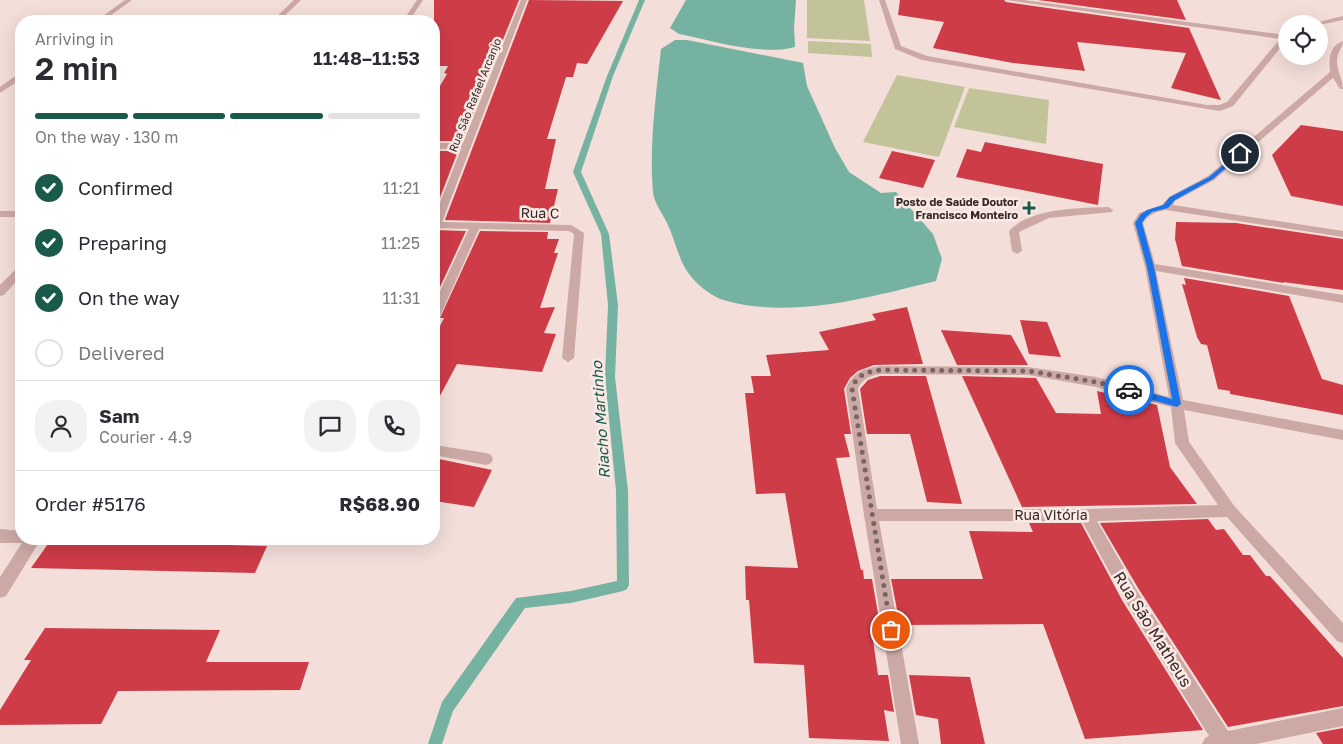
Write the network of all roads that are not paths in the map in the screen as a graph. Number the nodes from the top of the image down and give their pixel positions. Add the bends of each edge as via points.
1 (129, 0) edge
2 (298, 0) edge
3 (420, 0) edge
4 (524, 0) edge
5 (882, 0) edge
6 (1009, 0) edge
7 (108, 15) edge
8 (282, 15) edge
9 (410, 15) edge
10 (1343, 18) edge
11 (1328, 21) edge
12 (1278, 37) edge
13 (1343, 43) edge
14 (1278, 46) edge
15 (1334, 73) junction
16 (15, 80) edge
17 (1343, 87) edge
18 (0, 91) edge
19 (440, 146) edge
20 (466, 146) junction
21 (1166, 207) junction
22 (1108, 210) dead end
23 (440, 212) edge
24 (0, 214) edge
25 (15, 214) edge
26 (440, 225) edge
27 (475, 227) junction
28 (1343, 234) edge
29 (1017, 251) dead end
30 (1150, 267) junction
31 (15, 276) edge
32 (0, 292) edge
33 (1343, 299) edge
34 (440, 303) edge
35 (568, 358) dead end
36 (1177, 404) junction
37 (1343, 435) edge
38 (440, 451) edge
39 (486, 459) dead end
40 (1230, 511) junction
41 (872, 515) junction
42 (1086, 515) junction
43 (0, 536) edge
44 (15, 537) edge
45 (29, 545) edge
46 (0, 591) edge
47 (1343, 635) edge
48 (1343, 717) edge
49 (1217, 742) edge
50 (910, 744) edge

1 - 7 street
2 - 8 street
3 - 9 street
4 - 20 street, Rua São Rafael Arcanjo
5 - 14 street via 898,47 911,54 1207,107 1220,108 1230,104
6 - 12 street
10 - 11 street
13 - 15 street via 1333,54
15 - 17 street
15 - 21 street via 1211,178 1172,198
16 - 18 street
19 - 20 street
20 - 23 street, Rua São Rafael Arcanjo
21 - 28 street
21 - 30 street via 1150,211 1138,223
22 - 29 street via 1048,214 1025,223 1014,231
24 - 25 street
26 - 27 street, Rua C
27 - 34 street
27 - 35 street, Rua C via 577,230
30 - 33 street
30 - 36 street
31 - 32 street
36 - 37 street
36 - 40 street via 1182,442
36 - 41 street via 1096,382 1028,371 880,370 861,375 852,389
38 - 39 street
40 - 42 street, Rua Vitória
40 - 47 street
41 - 42 street, Rua Vitória
41 - 50 street
42 - 49 street, Rua São Matheus
43 - 44 street
45 - 46 street
48 - 49 street

